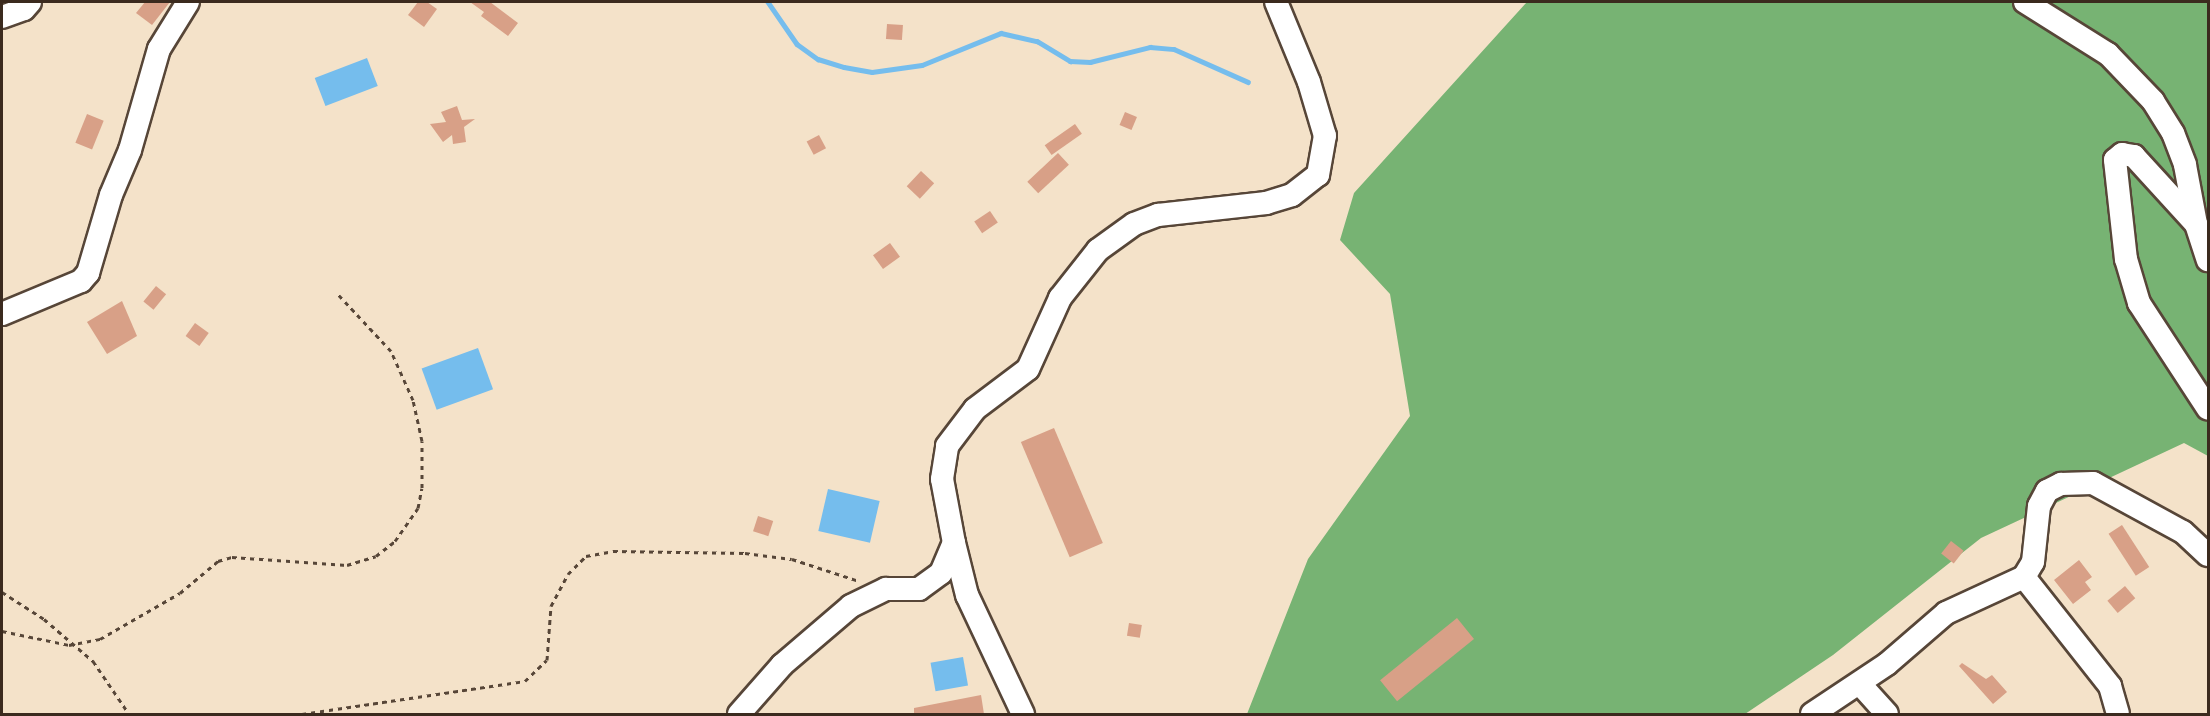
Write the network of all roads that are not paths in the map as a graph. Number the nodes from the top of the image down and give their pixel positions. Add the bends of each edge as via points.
1 (30, 2) edge
2 (188, 2) edge
3 (1276, 2) edge
4 (2025, 2) edge
5 (2, 17) edge
6 (2196, 224) junction
7 (2208, 260) edge
8 (2, 314) edge
9 (2208, 409) edge
10 (954, 543) junction
11 (2208, 555) edge
12 (2024, 577) junction
13 (1860, 684) junction
14 (739, 714) edge
15 (1023, 714) edge
16 (1812, 714) edge
17 (1887, 714) edge
18 (2118, 714) edge

1 - 5 street via 24,9
2 - 8 street via 159,49 88,273 81,281
3 - 10 street via 1309,82 1325,136 1317,175 1292,195 1266,203 1158,215 1134,224 1086,263 1060,298 1028,369 975,410 947,446 942,479
4 - 6 street via 2108,54 2153,101 2173,133 2185,165
6 - 7 street
6 - 9 street via 2134,156 2122,154 2115,160 2127,259 2139,303
10 - 14 street via 949,561 930,584 919,589 886,589 864,598 776,672
10 - 15 street via 967,595
11 - 12 street via 2183,532 2140,506 2093,483 2077,481 2048,491 2038,506 2033,562
12 - 13 street via 1946,613
12 - 18 street via 2110,686
13 - 16 street
13 - 17 street

